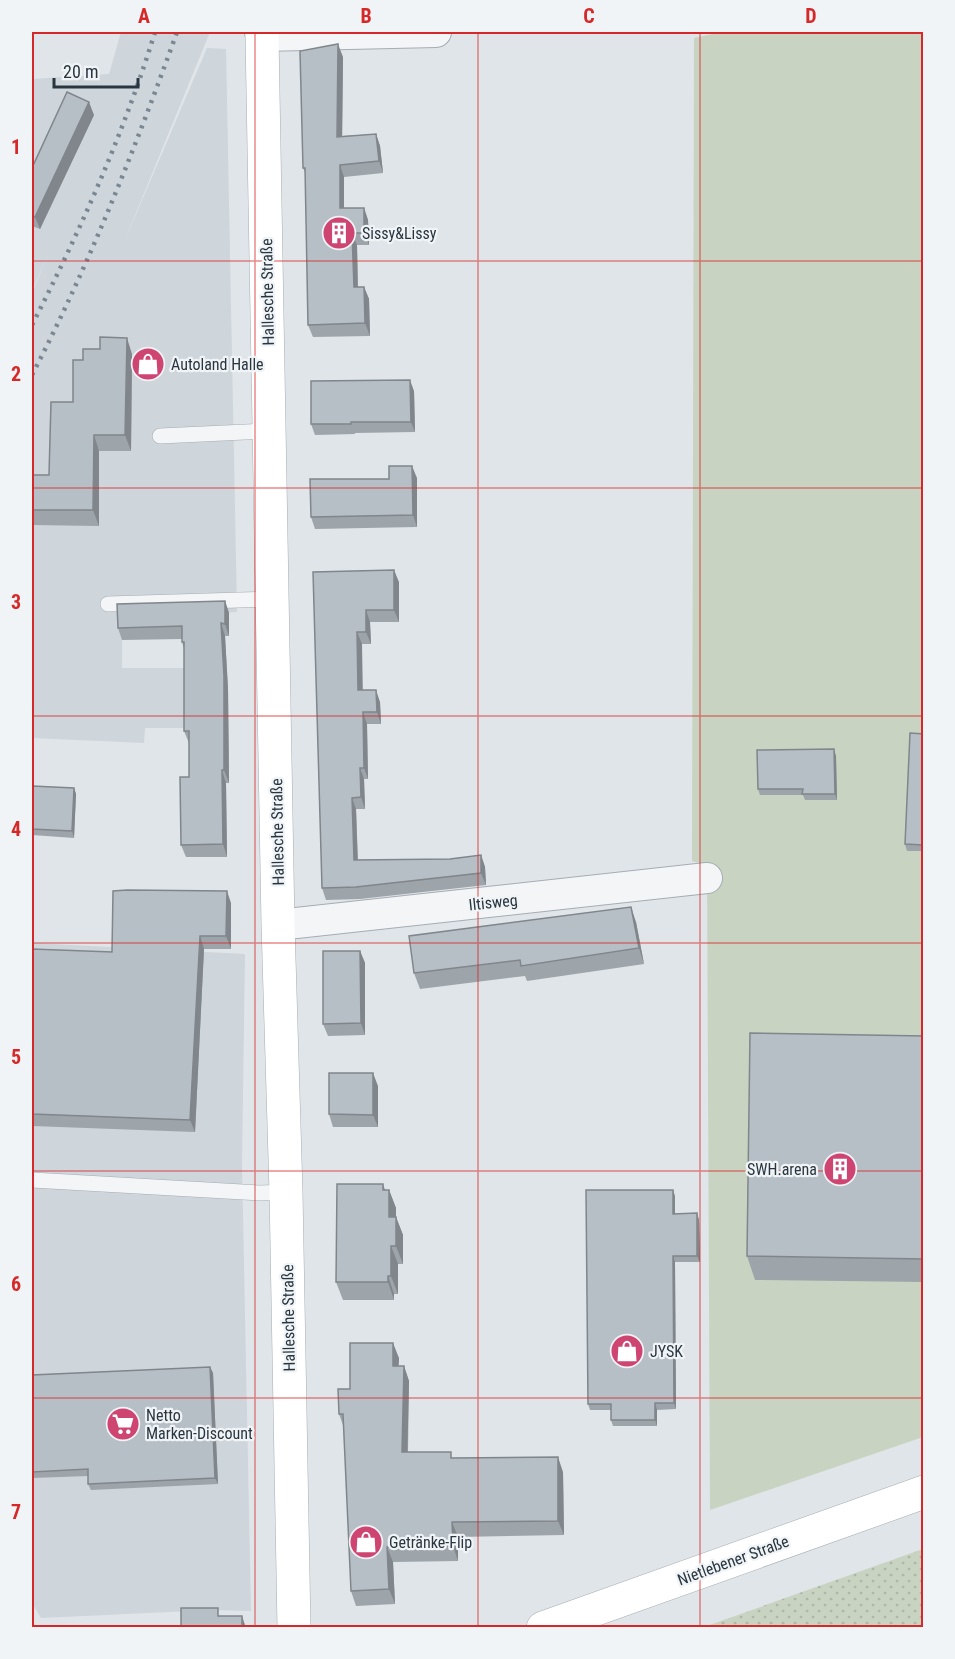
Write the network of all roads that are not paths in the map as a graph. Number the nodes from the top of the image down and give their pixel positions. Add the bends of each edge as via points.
1 (436, 32) edge
2 (261, 34) edge
3 (269, 431) junction
4 (160, 436) dead end
5 (273, 599) junction
6 (108, 604) dead end
7 (707, 878) dead end
8 (278, 925) junction
9 (32, 1180) edge
10 (286, 1192) junction
11 (924, 1492) edge
12 (294, 1628) edge
13 (543, 1628) edge

1 - 2 street, Hallesche Straße
2 - 3 street, Hallesche Straße
3 - 4 lane
3 - 5 street, Hallesche Straße
5 - 6 lane
5 - 8 street, Hallesche Straße
7 - 8 street, Iltisweg
8 - 10 street, Hallesche Straße
9 - 10 lane
10 - 12 street, Hallesche Straße
11 - 13 street, Nietlebener Straße

